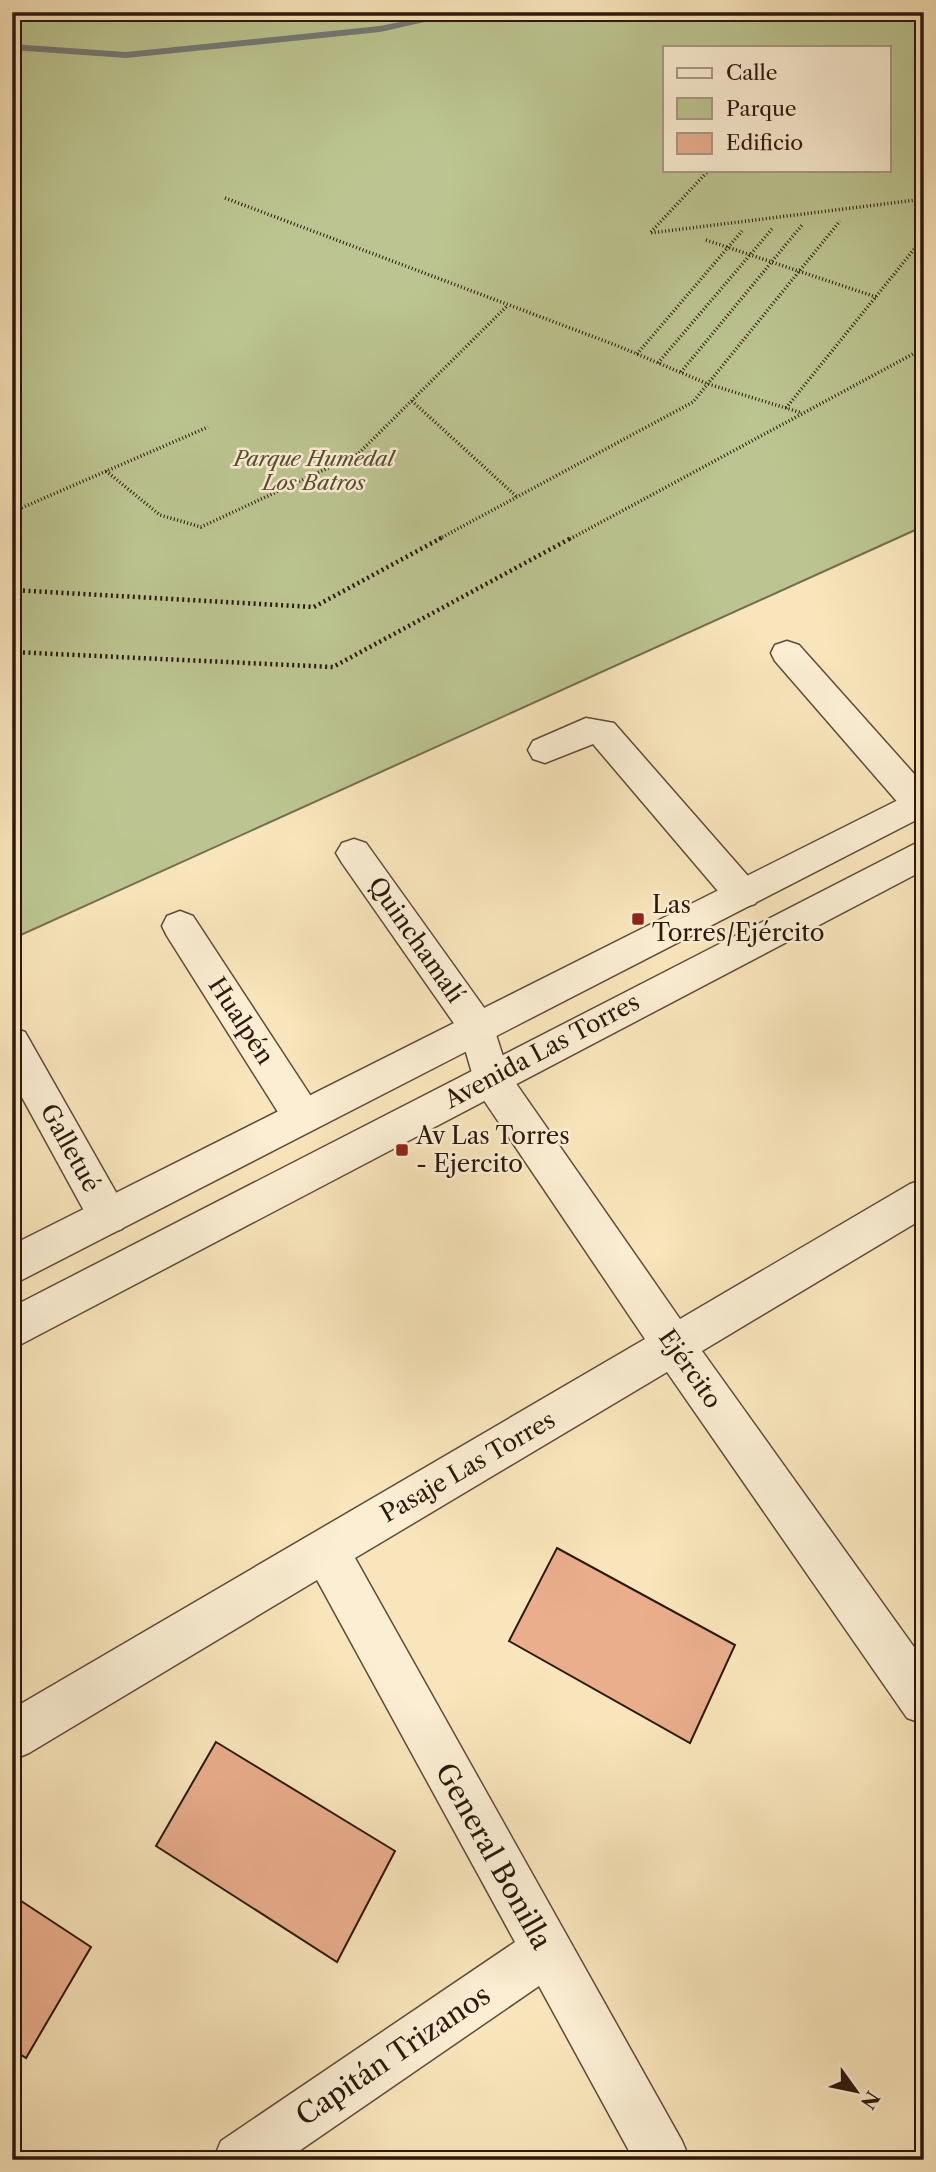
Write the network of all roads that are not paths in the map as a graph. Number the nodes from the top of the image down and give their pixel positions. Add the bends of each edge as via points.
1 (787, 653) dead end
2 (545, 750) dead end
3 (922, 801) edge
4 (354, 853) dead end
5 (924, 853) edge
6 (742, 894) junction
7 (180, 926) dead end
8 (477, 1027) junction
9 (12, 1043) edge
10 (491, 1078) junction
11 (302, 1116) junction
12 (924, 1197) edge
13 (108, 1216) junction
14 (12, 1266) edge
15 (12, 1329) edge
16 (674, 1346) junction
17 (326, 1551) junction
18 (922, 1696) edge
19 (12, 1736) edge
20 (547, 1950) junction
21 (240, 2160) edge
22 (663, 2160) edge

1 - 3 street
2 - 6 street via 586,732 601,732
3 - 6 street, Avenida Las Torres
4 - 8 street, Quinchamalí
5 - 10 street, Avenida Las Torres
6 - 8 street, Avenida Las Torres
7 - 11 street, Hualpén
8 - 10 street, Ejército
8 - 11 street, Avenida Las Torres
9 - 13 street, Galletué
10 - 15 street, Avenida Las Torres
10 - 16 street, Ejército
11 - 13 street, Avenida Las Torres
12 - 16 street, Pasaje Las Torres
13 - 14 street, Avenida Las Torres
16 - 17 street, Pasaje Las Torres
16 - 18 street, Ejército
17 - 19 street, Pasaje Las Torres
17 - 20 street, General Bonilla
20 - 21 street, Capitán Trizanos
20 - 22 street, General Bonilla

